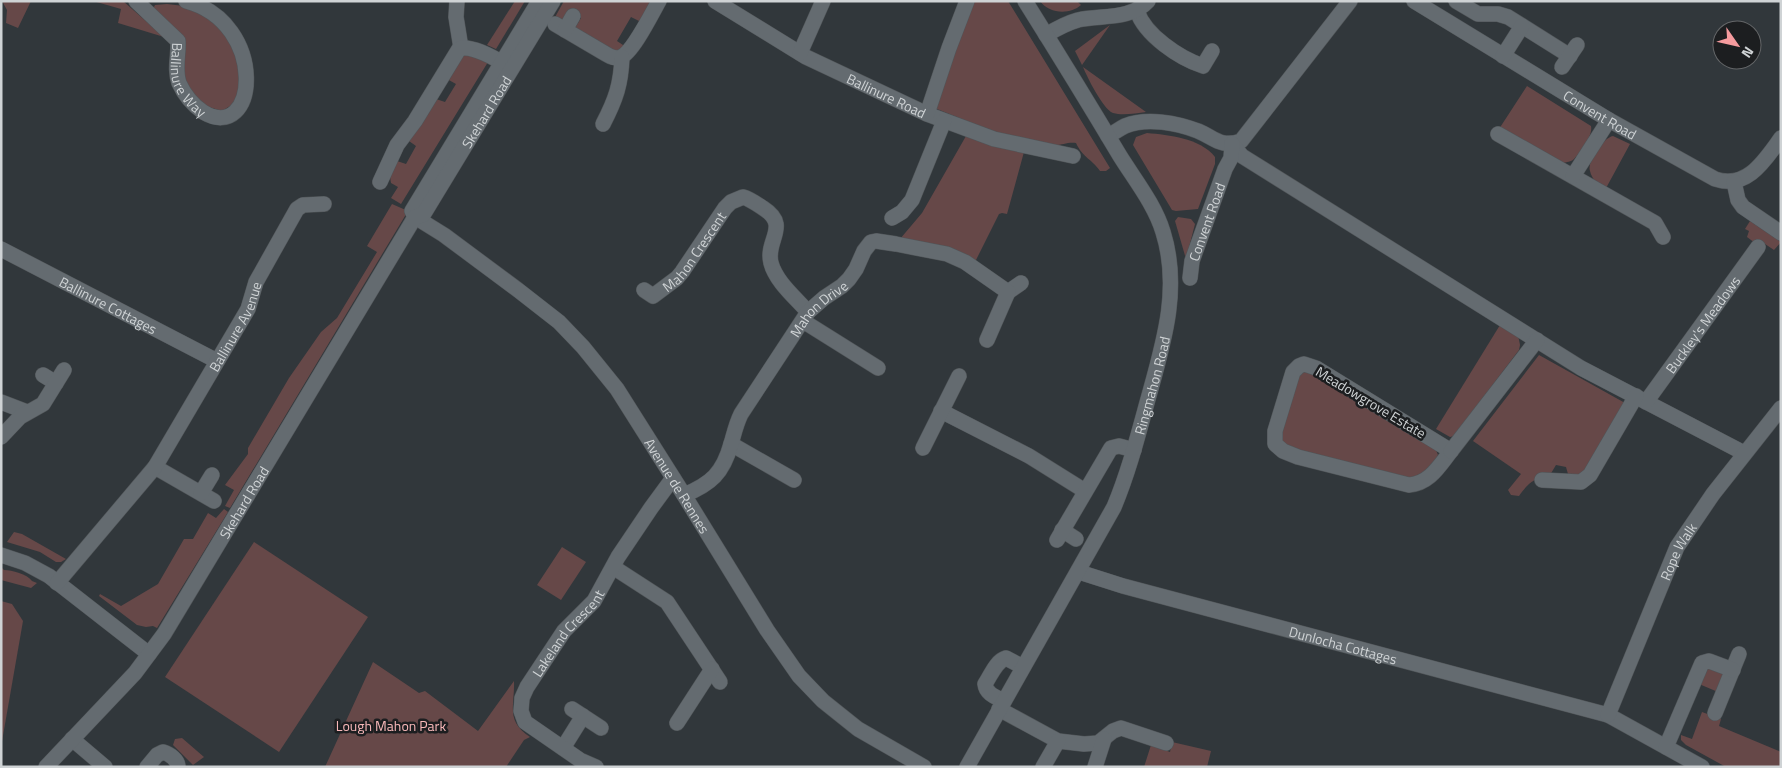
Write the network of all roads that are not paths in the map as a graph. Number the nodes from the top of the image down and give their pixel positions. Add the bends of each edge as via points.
1 (186, 1) edge
2 (457, 1) edge
3 (540, 1) edge
4 (553, 1) edge
5 (659, 1) edge
6 (715, 1) edge
7 (823, 1) edge
8 (967, 1) edge
9 (1025, 1) edge
10 (1350, 1) edge
11 (1414, 1) edge
12 (1456, 1) edge
13 (143, 2) edge
14 (1142, 6) edge
15 (565, 23) dead end
16 (1522, 26) junction
17 (1046, 35) junction
18 (461, 48) junction
19 (1212, 52) dead end
20 (800, 53) junction
21 (622, 56) junction
22 (1503, 56) junction
23 (1570, 56) dead end
24 (507, 66) junction
25 (927, 114) junction
26 (1610, 120) junction
27 (944, 121) junction
28 (603, 124) dead end
29 (1498, 134) dead end
30 (1108, 136) junction
31 (1781, 138) edge
32 (1232, 144) junction
33 (1073, 156) dead end
34 (1572, 176) junction
35 (380, 182) dead end
36 (1734, 182) junction
37 (324, 204) dead end
38 (415, 217) junction
39 (892, 218) dead end
40 (1781, 233) edge
41 (1662, 237) dead end
42 (1758, 247) dead end
43 (1, 248) edge
44 (1190, 278) dead end
45 (1021, 283) dead end
46 (644, 290) dead end
47 (1008, 292) junction
48 (805, 317) junction
49 (986, 332) dead end
50 (1536, 340) junction
51 (217, 361) junction
52 (878, 368) dead end
53 (43, 375) dead end
54 (959, 376) dead end
55 (1641, 399) junction
56 (1, 402) edge
57 (1781, 408) edge
58 (941, 411) junction
59 (27, 412) junction
60 (1, 437) edge
61 (731, 444) junction
62 (923, 448) dead end
63 (1134, 450) junction
64 (1451, 451) junction
65 (1744, 453) junction
66 (155, 467) junction
67 (212, 475) dead end
68 (673, 478) junction
69 (794, 480) dead end
70 (1542, 480) dead end
71 (1085, 491) junction
72 (201, 493) junction
73 (684, 495) junction
74 (214, 501) dead end
75 (1076, 539) dead end
76 (1, 555) edge
77 (613, 568) junction
78 (1078, 572) junction
79 (57, 582) junction
80 (149, 654) junction
81 (1739, 654) dead end
82 (1023, 667) junction
83 (1733, 670) junction
84 (1002, 705) junction
85 (1715, 713) dead end
86 (1608, 715) junction
87 (677, 723) dead end
88 (601, 728) dead end
89 (72, 739) junction
90 (1104, 739) junction
91 (1058, 741) junction
92 (1166, 743) dead end
93 (1666, 747) junction
94 (563, 748) junction
95 (46, 767) edge
96 (105, 767) edge
97 (147, 767) edge
98 (178, 767) edge
99 (596, 767) edge
100 (924, 767) edge
101 (967, 767) edge
102 (1043, 767) edge
103 (1095, 767) edge
104 (1702, 767) edge

1 - 13 street, Ballinure Way via 218,17 230,30 242,52 246,70 245,94 239,107 227,116 205,113 186,95 177,72 178,41
2 - 18 street
3 - 24 street, Skehard Road
4 - 24 street, Skehard Road
5 - 21 street via 630,51
6 - 20 street, Ballinure Road
7 - 20 street
8 - 25 street
9 - 17 street, Ringmahon Road
10 - 32 street via 1246,135
11 - 22 street, Convent Road
12 - 16 street via 1478,14 1503,15
14 - 17 street via 1076,21
14 - 19 street via 1143,23 1181,57 1203,66
15 - 21 street via 610,56
16 - 22 street
16 - 23 street
17 - 30 street, Ringmahon Road
18 - 24 street via 471,49
18 - 35 street via 397,145
20 - 25 street, Ballinure Road
21 - 28 street via 615,101
22 - 26 street, Convent Road
24 - 38 street, Skehard Road via 412,211
25 - 27 street, Ballinure Road
26 - 34 street
26 - 36 street, Convent Road via 1715,179
27 - 33 street, Ballinure Road via 994,139
27 - 39 street via 912,200
29 - 34 street
30 - 32 street via 1126,126 1158,122 1190,128 1219,143
30 - 63 street, Ringmahon Road via 1161,224 1170,272 1169,315
31 - 36 street via 1750,175
32 - 44 street, Convent Road via 1231,158 1192,261
32 - 50 street via 1244,158
34 - 41 street via 1655,223
36 - 40 street via 1743,208
37 - 51 street, Ballinure Avenue via 304,205 297,209 256,282 248,309
38 - 68 street, Avenue de Rennes via 560,322 616,389
38 - 80 street, Skehard Road via 180,608
42 - 55 street, Buckley's Meadows
43 - 51 street, Ballinure Cottages
45 - 47 street
46 - 48 street, Mahon Crescent via 653,296 677,278 726,208 743,197 774,216 777,229 770,254 772,268
47 - 48 street, Mahon Drive via 965,262 947,254 876,241 868,246 849,279
47 - 49 street
48 - 52 street
48 - 61 street, Mahon Drive via 744,410
50 - 55 street
50 - 64 street, Meadowgrove Estate
51 - 66 street, Ballinure Avenue
53 - 59 street via 60,376 43,404
54 - 58 street
55 - 65 street
55 - 70 street, Buckley's Meadows via 1589,477 1581,482 1560,475
56 - 59 street
57 - 65 street, Rope Walk
58 - 62 street
58 - 71 street via 1028,455
59 - 60 street
61 - 69 street
61 - 73 street, Mahon Drive via 716,476
63 - 71 street via 1119,446 1111,448
63 - 78 street, Ringmahon Road via 1114,507
64 - 64 street, Meadowgrove Estate via 1431,475 1420,483 1409,485 1287,454 1278,448 1274,439 1293,372 1304,364 1316,368
65 - 86 street, Rope Walk via 1677,547
66 - 72 street
66 - 79 street, Ballinure Avenue
67 - 72 street
68 - 73 street, Avenue de Rennes
68 - 77 street, Lakeland Crescent
71 - 75 street via 1060,535
72 - 74 street
73 - 100 street, Avenue de Rennes via 767,630 807,684 858,729
76 - 79 street via 34,567
77 - 87 street via 667,602 716,675
77 - 94 street, Lakeland Crescent via 594,601 564,631 522,698 521,711 525,722
78 - 82 street, Ringmahon Road
78 - 86 street, Dunlocha Cottages
79 - 80 street
80 - 89 street, Skehard Road
81 - 83 street
82 - 84 street, Ringmahon Road
82 - 84 street via 1003,658 985,684 986,690
83 - 85 street
83 - 93 street via 1709,661 1702,663
84 - 91 street
84 - 101 street, Ringmahon Road
86 - 93 street, Dunlocha Cottages
88 - 94 street via 578,712
89 - 95 street, Skehard Road
89 - 96 street
90 - 91 street via 1092,744
90 - 92 street via 1121,728
90 - 103 street
91 - 102 street
93 - 104 street, Dunlocha Cottages
94 - 99 street, Lakeland Crescent
97 - 98 street via 163,752 177,762

